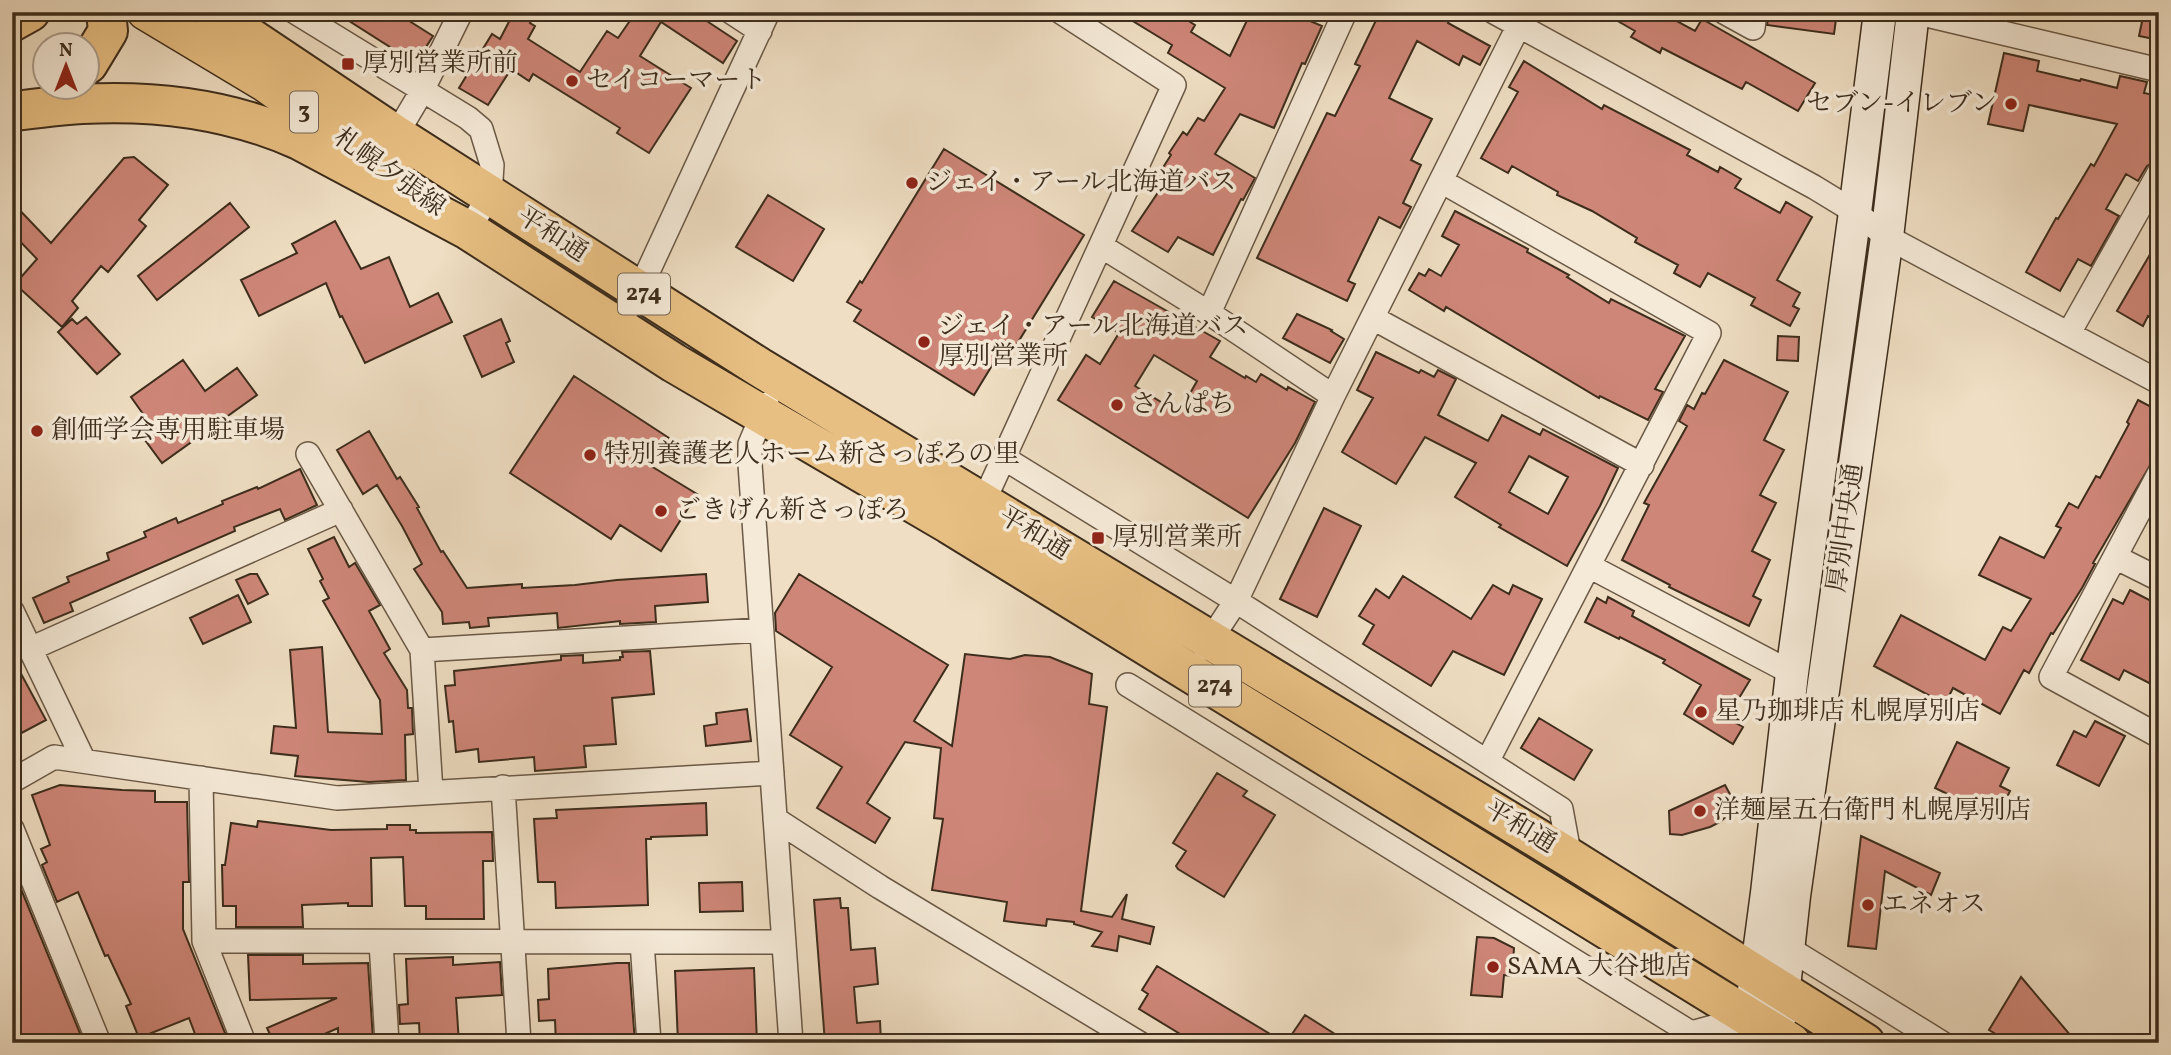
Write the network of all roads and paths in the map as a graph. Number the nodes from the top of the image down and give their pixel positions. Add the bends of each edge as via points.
1 (30, 12) edge
2 (106, 12) edge
3 (145, 12) edge
4 (212, 12) edge
5 (295, 12) edge
6 (461, 12) edge
7 (731, 12) edge
8 (1061, 12) edge
9 (1345, 12) edge
10 (1494, 12) edge
11 (1724, 12) edge
12 (1755, 12) edge
13 (1880, 12) edge
14 (1913, 12) edge
15 (1521, 19) edge
16 (764, 21) edge
17 (12, 22) edge
18 (102, 41) edge
19 (2159, 70) edge
20 (422, 91) junction
21 (32, 96) edge
22 (12, 103) edge
23 (12, 111) edge
24 (396, 135) junction
25 (2159, 173) edge
26 (1441, 181) junction
27 (490, 195) junction
28 (1856, 212) junction
29 (462, 226) junction
30 (1887, 237) junction
31 (1101, 246) junction
32 (639, 291) junction
33 (1209, 313) junction
34 (1373, 318) junction
35 (617, 324) junction
36 (2069, 333) junction
37 (780, 380) junction
38 (2159, 382) edge
39 (1333, 396) junction
40 (761, 413) junction
41 (308, 454) dead end
42 (1004, 458) junction
43 (1642, 465) junction
44 (2159, 474) edge
45 (983, 503) junction
46 (341, 510) junction
47 (2115, 557) junction
48 (1589, 566) junction
49 (2159, 579) edge
50 (1236, 601) junction
51 (12, 611) edge
52 (761, 630) junction
53 (1212, 639) junction
54 (30, 649) junction
55 (422, 650) junction
56 (1190, 671) junction
57 (1791, 673) junction
58 (1128, 685) dead end
59 (2159, 736) edge
60 (1488, 760) junction
61 (84, 761) junction
62 (772, 773) junction
63 (201, 778) junction
64 (12, 781) edge
65 (503, 787) junction
66 (431, 792) junction
67 (775, 819) junction
68 (12, 829) edge
69 (1570, 858) junction
70 (204, 941) junction
71 (381, 942) junction
72 (512, 942) junction
73 (642, 942) junction
74 (783, 942) junction
75 (1788, 948) junction
76 (1770, 982) junction
77 (1111, 1035) edge
78 (1769, 1036) edge
79 (99, 1043) edge
80 (244, 1043) edge
81 (387, 1043) edge
82 (519, 1043) edge
83 (649, 1043) edge
84 (791, 1043) edge
85 (1139, 1043) edge
86 (1865, 1043) edge
87 (1942, 1043) edge

1 - 17 highway
2 - 18 highway via 108,31
3 - 29 main road, 札幌夕張線 / 3 via 276,92
4 - 24 highway, 平和通 / 274
5 - 20 street
6 - 20 street
7 - 16 street
8 - 31 street via 1174,85
9 - 33 street
10 - 15 street
11 - 12 street via 1753,28
13 - 28 main road, 厚別中央通
14 - 19 street
14 - 30 main road, 厚別中央通
15 - 26 street
15 - 28 street
16 - 32 street
20 - 24 street
20 - 27 street via 481,129 492,165
21 - 22 highway
23 - 29 highway, 274 via 145,104 238,117 299,140
24 - 27 highway, 平和通 / 274
25 - 36 street
26 - 34 street
26 - 43 street via 1709,333
27 - 29 street
27 - 32 highway, 平和通 / 274
28 - 30 street
28 - 57 main road, 厚別中央通
29 - 35 highway, 平和通 / 274
30 - 36 street
30 - 75 main road, 厚別中央通
31 - 33 street
31 - 42 street
32 - 35 street
32 - 37 highway, 平和通 / 274
33 - 39 street
34 - 39 street
34 - 43 street
35 - 40 highway, 平和通 / 274
36 - 38 street
37 - 40 street
37 - 45 highway, 平和通 / 274
39 - 50 street
40 - 52 street via 750,444
40 - 56 highway, 平和通 / 274
41 - 46 street
42 - 45 street
42 - 50 street
43 - 48 street
44 - 47 street
45 - 53 highway, 平和通 / 274
46 - 54 street
46 - 55 street
47 - 49 street
47 - 59 street via 2051,677
48 - 57 street
48 - 60 street
50 - 53 street
50 - 60 street
51 - 54 street
52 - 55 street
52 - 62 street
53 - 56 street
53 - 69 highway, 平和通 / 274
54 - 61 street
55 - 66 street
56 - 78 highway, 平和通 / 274
57 - 76 main road, 厚別中央通 via 1767,893
58 - 78 street via 1691,1033
60 - 69 street via 1561,809
61 - 63 street
61 - 64 street via 54,757
62 - 65 street
62 - 67 street
63 - 66 street via 338,798
63 - 70 street
65 - 66 street
65 - 72 street
67 - 74 street
67 - 77 street
68 - 79 street
69 - 76 highway, 平和通 / 274
70 - 71 street
70 - 80 street
71 - 72 street
71 - 81 street
72 - 73 street
72 - 82 street
73 - 74 street
73 - 83 street
74 - 84 street
75 - 76 main road, 厚別中央通
75 - 87 street
76 - 78 main road, 厚別中央通
76 - 86 highway, 平和通 / 274
77 - 85 street

